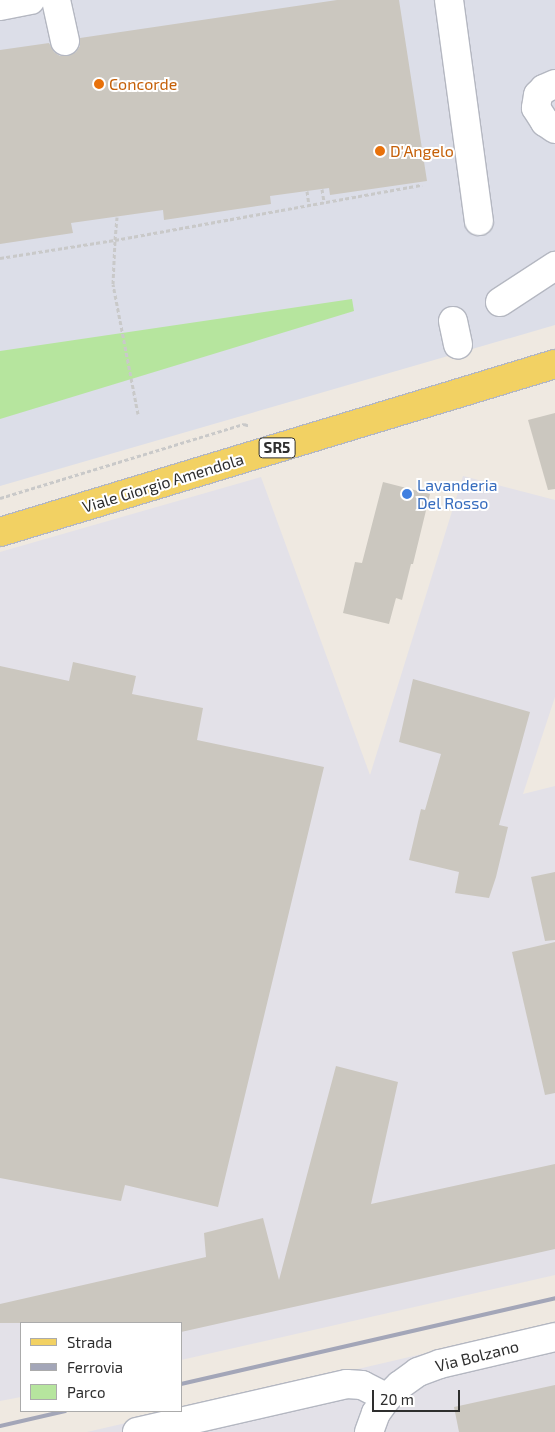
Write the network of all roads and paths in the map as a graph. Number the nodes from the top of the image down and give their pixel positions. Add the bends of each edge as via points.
1 (30, 0) edge
2 (56, 0) edge
3 (449, 0) edge
4 (0, 6) edge
5 (65, 40) dead end
6 (555, 84) edge
7 (555, 129) edge
8 (422, 185) dead end
9 (322, 189) dead end
10 (307, 191) dead end
11 (324, 202) junction
12 (309, 205) junction
13 (117, 217) dead end
14 (479, 221) dead end
15 (115, 240) junction
16 (0, 258) edge
17 (553, 266) edge
18 (500, 302) dead end
19 (555, 364) edge
20 (138, 414) dead end
21 (254, 427) dead end
22 (0, 498) edge
23 (0, 532) edge
24 (555, 1338) edge
25 (387, 1398) junction
26 (137, 1432) edge
27 (369, 1432) edge

1 - 4 street
2 - 5 street
3 - 14 street
6 - 7 street via 538,95 536,108 545,122
8 - 11 path
9 - 11 path
10 - 12 path
11 - 12 path
12 - 15 path
13 - 15 path
15 - 16 path
15 - 20 path via 113,284
17 - 18 street
19 - 23 main road, Viale Giorgio Amendola / SR5
21 - 22 path via 244,424
24 - 25 street, Via Bolzano via 440,1364 418,1372
25 - 26 street via 362,1385 347,1384
25 - 27 street, Via Bolzano via 376,1413

